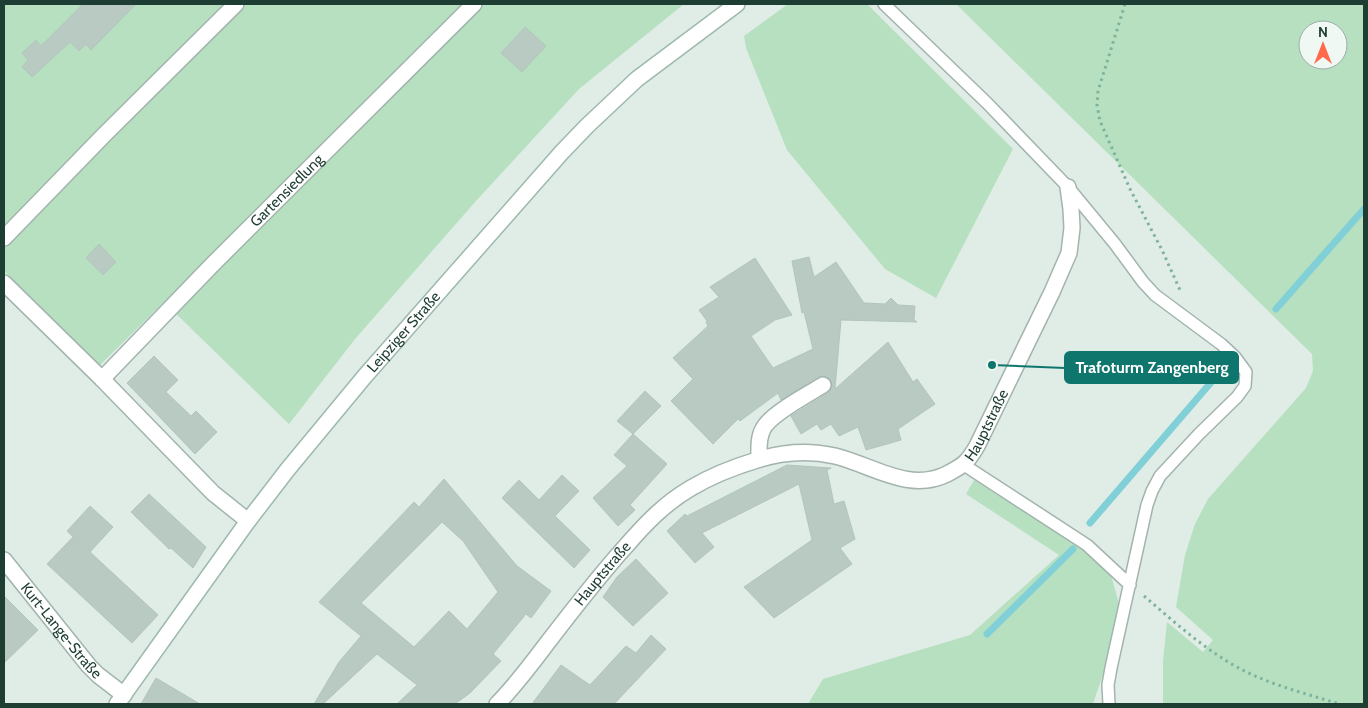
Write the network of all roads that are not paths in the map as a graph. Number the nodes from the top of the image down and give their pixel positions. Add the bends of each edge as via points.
1 (236, 4) edge
2 (474, 4) edge
3 (737, 4) edge
4 (884, 4) edge
5 (1068, 187) junction
6 (4, 238) edge
7 (4, 283) edge
8 (102, 379) junction
9 (823, 385) dead end
10 (760, 459) junction
11 (964, 465) junction
12 (248, 521) junction
13 (4, 560) edge
14 (1130, 585) junction
15 (121, 700) edge
16 (497, 704) edge
17 (1109, 704) edge

1 - 6 street
2 - 8 street, Gartensiedlung
3 - 12 street, Leipziger Straße via 637,79 562,152 365,376
4 - 5 lane
5 - 11 street, Hauptstraße via 1072,228 1069,253 977,446
5 - 14 lane via 1155,295 1221,344 1246,372 1245,386 1237,397 1160,476 1147,505
7 - 8 street
8 - 12 street via 212,493
9 - 10 street via 764,427
10 - 11 street, Hauptstraße via 800,452 817,453 914,480 929,480
10 - 16 street, Hauptstraße via 690,488 657,513 618,554
11 - 14 lane via 1087,545
12 - 15 street, Leipziger Straße
13 - 15 street, Kurt-Lange-Straße via 89,666
14 - 17 lane via 1108,685

